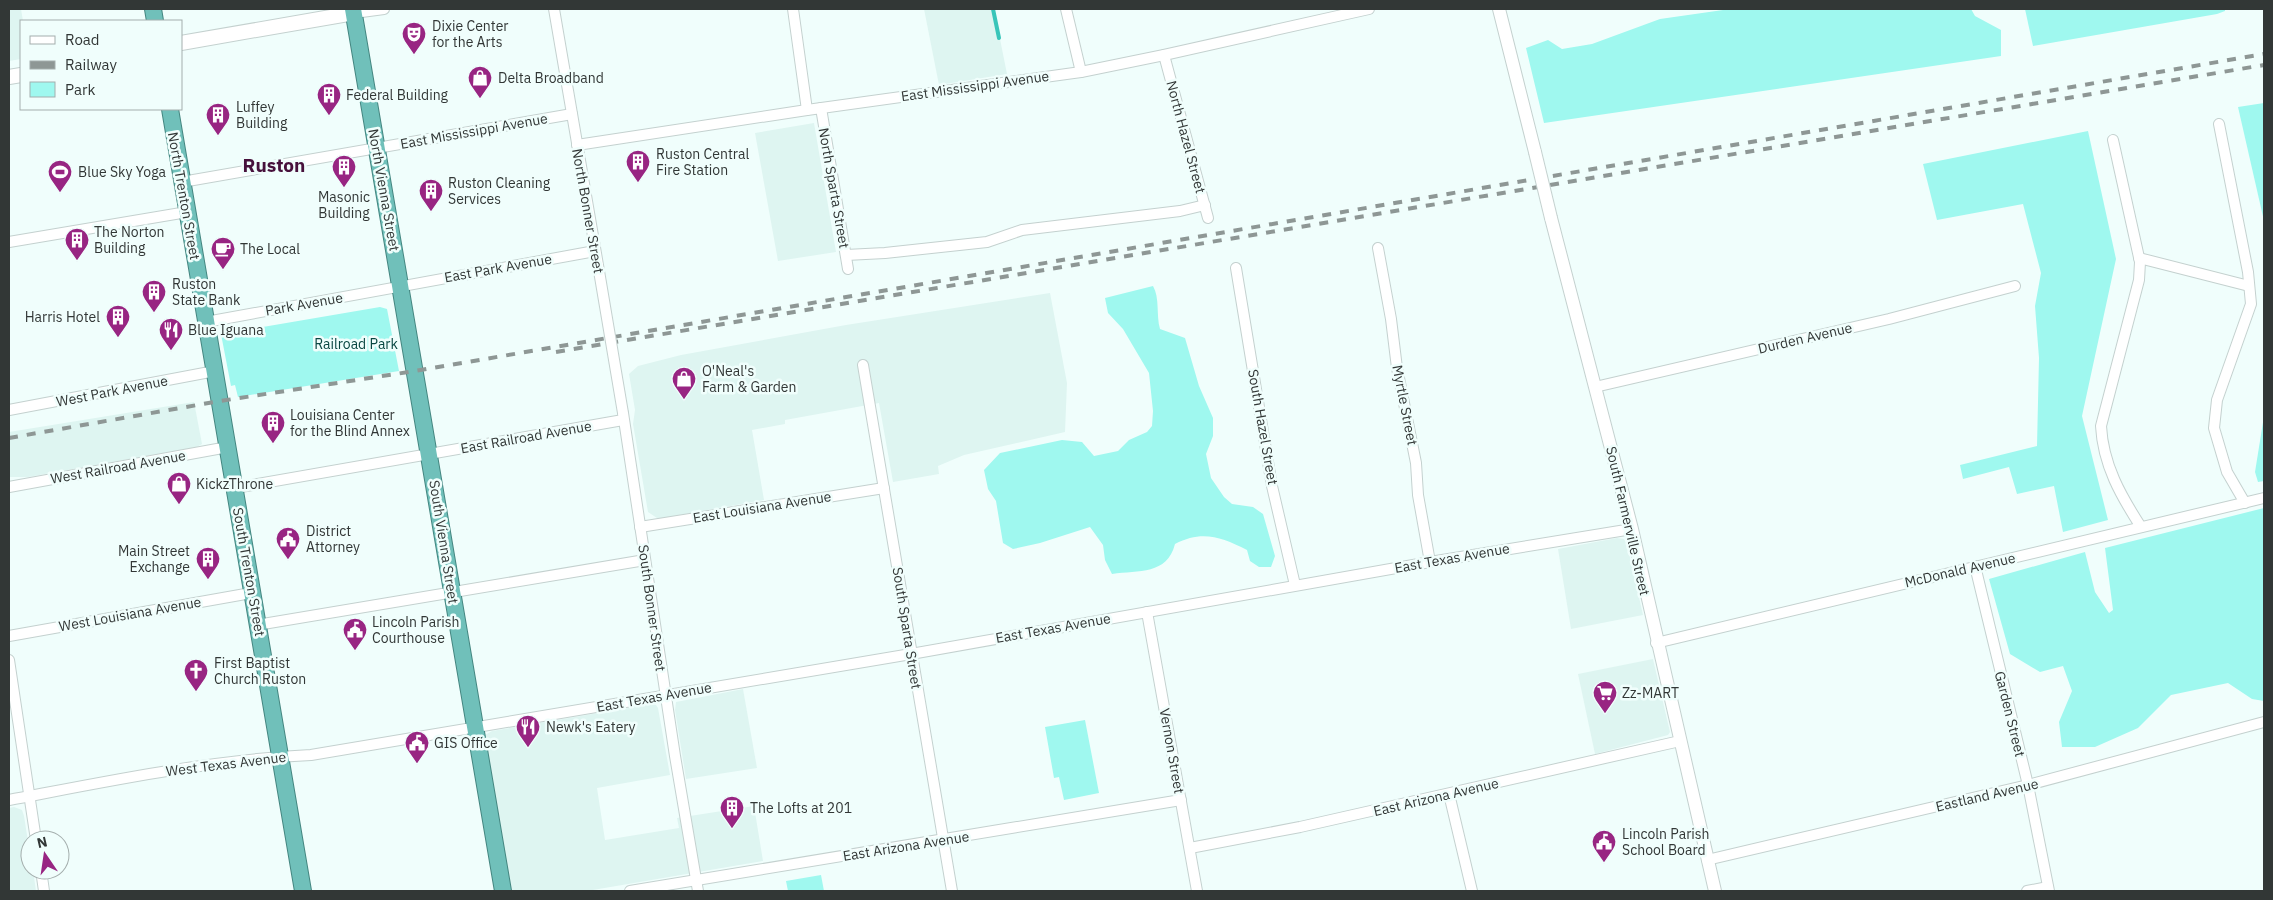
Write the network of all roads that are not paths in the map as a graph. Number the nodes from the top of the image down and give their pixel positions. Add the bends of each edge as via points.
1 (384, 9) edge
2 (554, 9) edge
3 (793, 9) edge
4 (1066, 9) edge
5 (1369, 9) edge
6 (1499, 9) edge
7 (354, 11) edge
8 (182, 43) edge
9 (1164, 55) junction
10 (1081, 72) junction
11 (821, 108) junction
12 (170, 110) edge
13 (807, 110) junction
14 (572, 114) junction
15 (2219, 124) dead end
16 (2113, 140) dead end
17 (577, 145) junction
18 (377, 148) junction
19 (182, 182) junction
20 (1205, 205) junction
21 (187, 212) junction
22 (1208, 218) dead end
23 (9, 242) edge
24 (1378, 248) dead end
25 (595, 251) junction
26 (846, 255) junction
27 (2139, 258) junction
28 (1236, 268) dead end
29 (848, 269) dead end
30 (2015, 286) dead end
31 (2249, 286) junction
32 (401, 287) junction
33 (206, 322) junction
34 (863, 365) dead end
35 (215, 371) junction
36 (415, 371) joint
37 (1595, 387) junction
38 (220, 401) joint
39 (9, 410) edge
40 (623, 417) junction
41 (228, 447) junction
42 (429, 454) junction
43 (9, 487) edge
44 (235, 488) junction
45 (884, 488) junction
46 (2264, 498) edge
47 (2245, 502) junction
48 (640, 527) junction
49 (1632, 528) junction
50 (2141, 528) junction
51 (645, 560) junction
52 (1430, 562) junction
53 (1975, 566) junction
54 (1295, 586) junction
55 (452, 592) junction
56 (252, 593) junction
57 (1147, 612) junction
58 (257, 625) junction
59 (9, 636) edge
60 (1656, 643) junction
61 (911, 654) junction
62 (9, 660) edge
63 (665, 694) junction
64 (2264, 722) edge
65 (474, 727) junction
66 (1680, 741) junction
67 (281, 756) junction
68 (2028, 785) junction
69 (1449, 794) junction
70 (28, 796) junction
71 (9, 800) edge
72 (1181, 800) junction
73 (34, 830) edge
74 (944, 840) junction
75 (1190, 848) junction
76 (1707, 860) junction
77 (696, 880) junction
78 (2049, 889) edge
79 (303, 891) edge
80 (503, 891) edge
81 (630, 891) edge
82 (698, 891) edge
83 (952, 891) edge
84 (1198, 891) edge
85 (1472, 891) edge
86 (1715, 891) edge
87 (2027, 891) edge

1 - 7 street
2 - 14 street, North Bonner Street
3 - 13 street
4 - 10 street
5 - 9 street, East Mississippi Avenue
6 - 37 street, South Farmerville Street, bridge
7 - 8 main road
7 - 18 highway, North Vienna Street
9 - 10 street, East Mississippi Avenue
9 - 20 street, North Hazel Street
10 - 11 street, East Mississippi Avenue
11 - 13 street, East Mississippi Avenue
11 - 26 street, North Sparta Street
12 - 19 highway, North Trenton Street
13 - 17 street, East Mississippi Avenue
14 - 17 street, North Bonner Street
14 - 18 street, East Mississippi Avenue
15 - 31 street
16 - 27 street
17 - 25 street, North Bonner Street
18 - 19 street, East Mississippi Avenue
18 - 32 highway, North Vienna Street
19 - 21 highway, North Trenton Street
20 - 22 street, North Hazel Street
20 - 26 street via 1162,214 1022,230 987,242
21 - 23 street
21 - 33 highway, North Trenton Street
24 - 52 street, Myrtle Street
25 - 32 street, East Park Avenue
25 - 40 street, North Bonner Street, bridge
26 - 29 street, North Sparta Street
27 - 31 street
27 - 50 street via 2139,280 2101,426 2102,448 2110,472
28 - 54 street, South Hazel Street via 1272,486
30 - 37 street, Durden Avenue via 1889,319
31 - 47 street via 2251,304 2217,400 2214,428 2227,472
32 - 33 street, Park Avenue
32 - 36 highway, North Vienna Street
33 - 35 highway, North Trenton Street
34 - 45 street, South Sparta Street
35 - 38 highway, North Trenton Street
35 - 39 street, West Park Avenue
36 - 42 highway, South Vienna Street
37 - 49 street, South Farmerville Street
38 - 41 highway, South Trenton Street
40 - 42 street, East Railroad Avenue
40 - 48 street, South Bonner Street
41 - 43 street, West Railroad Avenue
41 - 44 highway, South Trenton Street
42 - 44 street
42 - 55 highway, South Vienna Street
44 - 56 highway, South Trenton Street
45 - 48 street, East Louisiana Avenue
45 - 61 street, South Sparta Street
46 - 47 street, McDonald Avenue
47 - 50 street, McDonald Avenue
48 - 51 street, South Bonner Street
49 - 52 street, East Texas Avenue
49 - 60 street, South Farmerville Street
50 - 53 street, McDonald Avenue
51 - 55 street
51 - 63 street, South Bonner Street
52 - 54 street, East Texas Avenue
53 - 60 street, McDonald Avenue
53 - 68 street, Garden Street
54 - 57 street, East Texas Avenue
55 - 58 street
55 - 65 highway, South Vienna Street
56 - 58 highway, South Trenton Street
56 - 59 street, West Louisiana Avenue
57 - 61 street, East Texas Avenue
57 - 72 street, Vernon Street
58 - 67 highway, South Trenton Street
60 - 66 street, South Farmerville Street
61 - 63 street, East Texas Avenue
61 - 74 street, South Sparta Street
62 - 70 street
63 - 65 street, East Texas Avenue
63 - 77 street, South Bonner Street
64 - 68 street, Eastland Avenue
65 - 67 street, West Texas Avenue via 311,755
65 - 80 highway, South Vienna Street
66 - 69 street, East Arizona Avenue
66 - 76 street, South Farmerville Street
67 - 70 street, West Texas Avenue via 175,769
67 - 79 highway, South Trenton Street
68 - 76 street, Eastland Avenue
68 - 78 street, Garden Street
69 - 75 street, East Arizona Avenue
69 - 85 street
70 - 71 street, West Texas Avenue
70 - 73 street
72 - 74 street, East Arizona Avenue
72 - 75 street, Vernon Street
74 - 77 street, East Arizona Avenue
74 - 83 street, South Sparta Street
75 - 84 street, Vernon Street
76 - 86 street, South Farmerville Street
77 - 81 street, East Arizona Avenue
77 - 82 street, South Bonner Street
78 - 87 street

